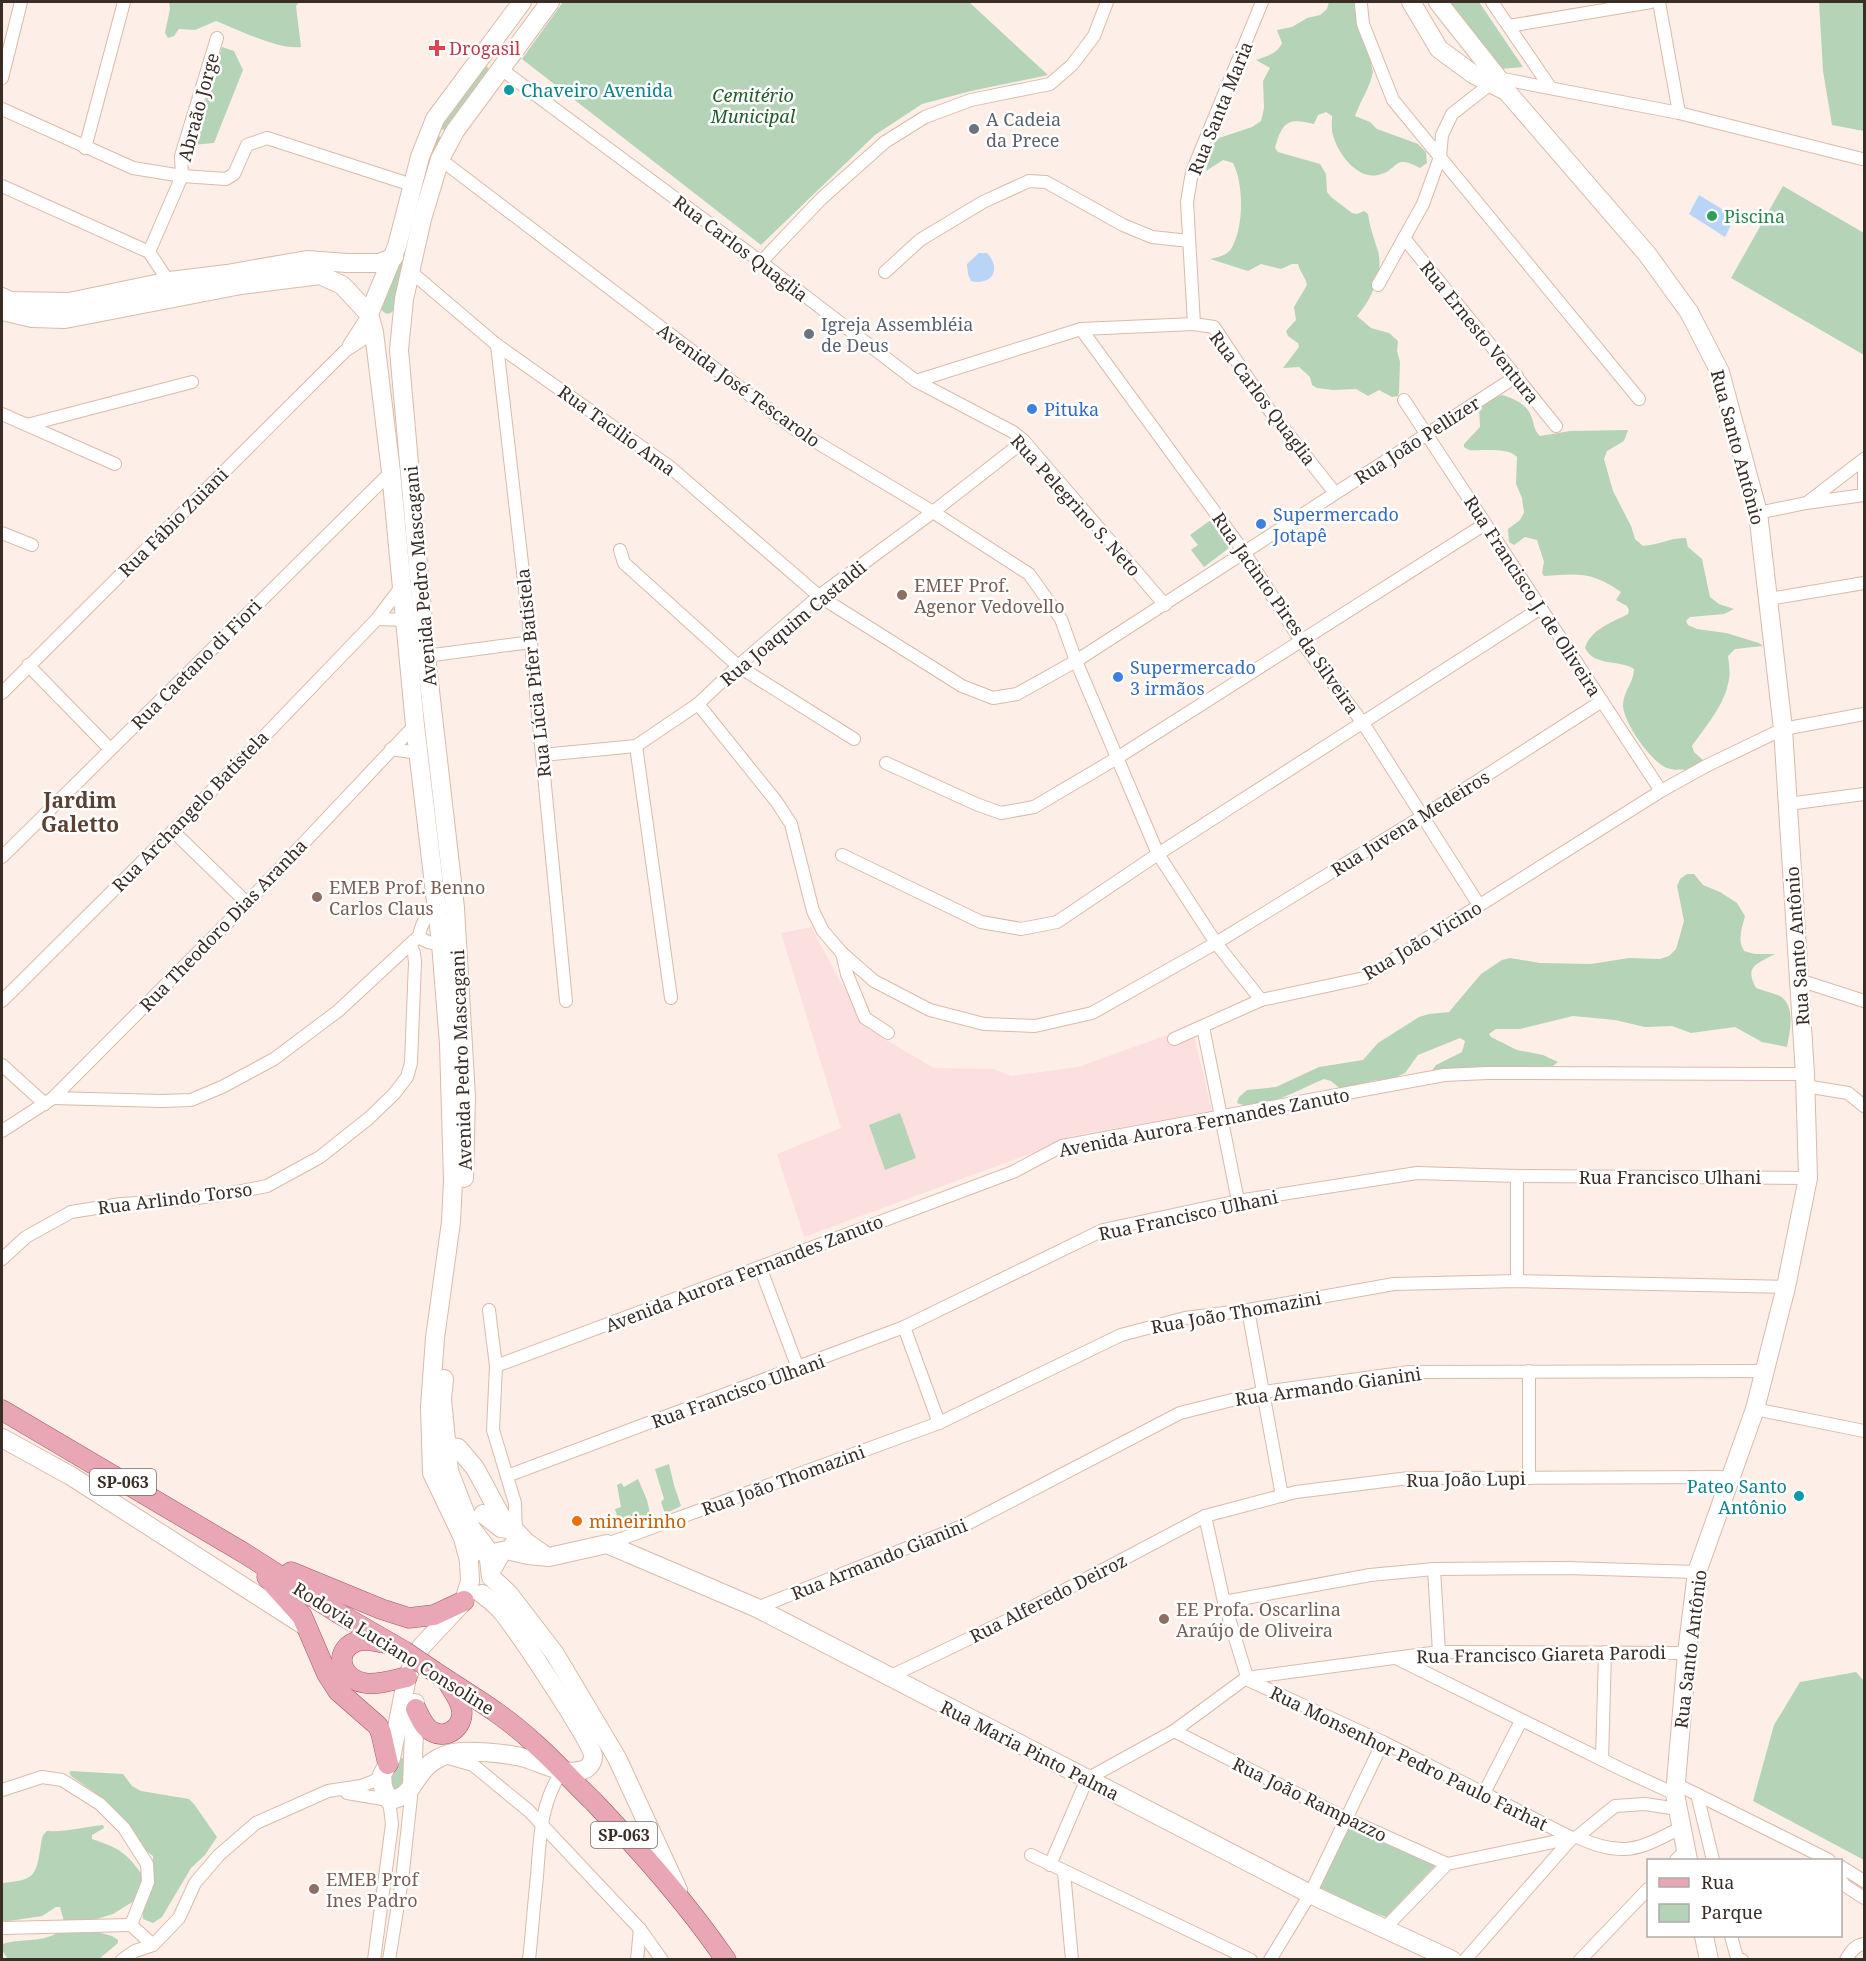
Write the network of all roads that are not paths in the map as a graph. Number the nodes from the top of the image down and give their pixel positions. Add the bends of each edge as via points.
1 (21, 2) edge
2 (124, 2) edge
3 (522, 2) edge
4 (1107, 2) edge
5 (1262, 2) edge
6 (1411, 2) edge
7 (1438, 2) edge
8 (1492, 2) edge
9 (1651, 2) edge
10 (1659, 2) edge
11 (1362, 5) dead end
12 (540, 6) edge
13 (1509, 26) junction
14 (217, 38) dead end
15 (491, 44) junction
16 (501, 69) junction
17 (2, 78) edge
18 (1499, 84) junction
19 (1550, 87) junction
20 (2, 109) edge
21 (1679, 113) junction
22 (85, 147) junction
23 (1440, 157) junction
24 (440, 159) junction
25 (1862, 159) dead end
26 (182, 176) junction
27 (412, 185) junction
28 (2, 186) edge
29 (1404, 238) junction
30 (1189, 242) junction
31 (149, 252) junction
32 (394, 257) junction
33 (761, 262) junction
34 (410, 271) junction
35 (885, 272) dead end
36 (1378, 285) dead end
37 (173, 289) junction
38 (2, 297) edge
39 (404, 299) junction
40 (2, 311) edge
41 (371, 323) junction
42 (1194, 324) junction
43 (1081, 329) junction
44 (497, 345) junction
45 (345, 351) junction
46 (1517, 376) junction
47 (916, 381) junction
48 (192, 382) dead end
49 (1639, 399) dead end
50 (1404, 400) dead end
51 (2, 414) edge
52 (27, 425) junction
53 (1556, 426) dead end
54 (1427, 434) junction
55 (1024, 441) junction
56 (1864, 459) edge
57 (115, 464) dead end
58 (391, 472) junction
59 (1335, 493) junction
60 (1864, 495) edge
61 (1806, 503) junction
62 (933, 512) junction
63 (1758, 513) junction
64 (1485, 524) junction
65 (2, 532) edge
66 (32, 545) dead end
67 (620, 550) dead end
68 (1244, 552) junction
69 (1864, 584) edge
70 (401, 586) junction
71 (819, 596) junction
72 (1769, 599) junction
73 (1165, 605) junction
74 (1541, 608) junction
75 (376, 619) junction
76 (405, 620) junction
77 (1301, 641) junction
78 (531, 642) junction
79 (426, 656) junction
80 (1076, 661) junction
81 (28, 665) junction
82 (738, 666) junction
83 (2, 693) edge
84 (1602, 701) junction
85 (698, 704) junction
86 (1864, 714) edge
87 (1363, 723) junction
88 (416, 725) junction
89 (1783, 729) junction
90 (854, 739) dead end
91 (636, 746) junction
92 (110, 749) junction
93 (391, 749) junction
94 (418, 753) junction
95 (542, 755) junction
96 (1117, 758) junction
97 (886, 763) dead end
98 (1661, 791) junction
99 (1864, 794) edge
100 (1788, 804) junction
101 (1423, 816) junction
102 (173, 831) junction
103 (1158, 854) junction
104 (842, 855) dead end
105 (2, 857) edge
106 (247, 903) junction
107 (1479, 905) junction
108 (455, 908) junction
109 (436, 910) junction
110 (419, 936) junction
111 (449, 941) junction
112 (1216, 943) junction
113 (410, 945) junction
114 (842, 953) junction
115 (1799, 980) junction
116 (671, 998) dead end
117 (1261, 1000) junction
118 (2, 1001) edge
119 (566, 1001) dead end
120 (1864, 1001) edge
121 (1203, 1027) junction
122 (888, 1033) dead end
123 (1174, 1039) dead end
124 (2, 1065) edge
125 (74, 1078) junction
126 (1805, 1080) junction
127 (87, 1100) junction
128 (49, 1101) junction
129 (1864, 1106) edge
130 (1221, 1117) junction
131 (2, 1131) edge
132 (1517, 1176) junction
133 (1808, 1178) junction
134 (1238, 1201) junction
135 (2, 1259) edge
136 (760, 1267) junction
137 (1517, 1281) junction
138 (1786, 1287) junction
139 (489, 1310) dead end
140 (1248, 1310) junction
141 (904, 1327) junction
142 (496, 1366) junction
143 (798, 1368) junction
144 (1528, 1371) junction
145 (1765, 1371) junction
146 (1264, 1392) junction
147 (1755, 1409) junction
148 (2, 1410) edge
149 (939, 1423) junction
150 (1864, 1431) edge
151 (2, 1438) edge
152 (438, 1451) junction
153 (507, 1476) junction
154 (1731, 1477) junction
155 (1529, 1478) junction
156 (1282, 1496) junction
157 (483, 1515) dead end
158 (1205, 1516) junction
159 (463, 1538) junction
160 (512, 1538) junction
161 (607, 1544) junction
162 (244, 1553) junction
163 (489, 1554) junction
164 (1434, 1569) junction
165 (1697, 1572) junction
166 (491, 1575) junction
167 (472, 1592) junction
168 (1224, 1602) junction
169 (757, 1608) junction
170 (309, 1629) junction
171 (399, 1648) junction
172 (1439, 1652) junction
173 (1605, 1652) junction
174 (1687, 1653) junction
175 (1395, 1658) junction
176 (441, 1676) junction
177 (407, 1677) junction
178 (889, 1677) junction
179 (1246, 1678) junction
180 (416, 1709) junction
181 (1521, 1721) junction
182 (1174, 1731) junction
183 (1383, 1742) junction
184 (440, 1757) junction
185 (1602, 1760) junction
186 (413, 1762) junction
187 (387, 1766) junction
188 (562, 1770) junction
189 (1087, 1779) junction
190 (412, 1788) junction
191 (2, 1790) edge
192 (328, 1791) junction
193 (1484, 1793) junction
194 (1697, 1794) junction
195 (389, 1800) junction
196 (1678, 1804) junction
197 (1347, 1819) junction
198 (541, 1825) junction
199 (1574, 1837) junction
200 (1031, 1855) dead end
201 (1683, 1857) edge
202 (1713, 1859) edge
203 (1827, 1859) edge
204 (1447, 1864) junction
205 (1050, 1865) junction
206 (1842, 1867) edge
207 (1064, 1872) junction
208 (1864, 1881) edge
209 (1842, 1882) edge
210 (1647, 1889) edge
211 (1310, 1894) junction
212 (1864, 1898) edge
213 (684, 1902) junction
214 (131, 1925) junction
215 (2, 1928) edge
216 (640, 1929) junction
217 (1384, 1929) junction
218 (1704, 1937) edge
219 (1732, 1937) edge
220 (1864, 1944) edge
221 (153, 1945) junction
222 (122, 1959) edge
223 (374, 1959) edge
224 (389, 1959) edge
225 (529, 1959) edge
226 (637, 1959) edge
227 (663, 1959) edge
228 (726, 1959) edge
229 (1072, 1959) edge
230 (1251, 1959) edge
231 (1270, 1959) edge
232 (1452, 1959) edge
233 (1465, 1959) edge
234 (1580, 1959) edge
235 (1709, 1959) edge
236 (1742, 1959) edge
237 (1846, 1959) edge

1 - 17 street
2 - 22 street
3 - 15 main road
4 - 33 street via 1094,36 1072,65 1050,84 971,100 915,123 885,142 829,191
5 - 30 street, Rua Santa Maria via 1192,172 1187,202
6 - 18 main road, Rua Santo Antônio via 1439,49 1473,74
7 - 18 main road, Rua Santo Antônio
8 - 13 street
9 - 13 street
10 - 21 street
11 - 23 street via 1362,24 1393,100
12 - 16 main road, Avenida Pedro Mascagani
13 - 19 street
14 - 26 street, Abraão Jorge via 181,156
15 - 16 main road via 494,61
15 - 27 main road via 435,119
16 - 24 main road, Avenida Pedro Mascagani via 455,131
16 - 33 street, Rua Carlos Quaglia
18 - 19 street
18 - 23 street via 1452,114 1442,135
18 - 63 main road, Rua Santo Antônio via 1647,254 1689,312 1720,372
19 - 21 street
20 - 22 street
21 - 25 street
22 - 26 street via 133,168
23 - 29 street via 1423,204
23 - 49 street
24 - 34 main road, Avenida Pedro Mascagani
24 - 62 street, Avenida José Tescarolo via 793,428
26 - 27 street via 226,179 234,174 247,145 267,138
26 - 31 street, Abraão Jorge
27 - 32 main road
28 - 31 street
29 - 36 street
29 - 46 street, Rua Ernesto Ventura
30 - 35 street via 1152,237 1046,182 1029,182 983,202 920,240
30 - 42 street, Rua Santa Maria
31 - 37 street
32 - 37 main road via 363,263 307,260 227,274
32 - 41 main road
33 - 47 street, Rua Carlos Quaglia
34 - 39 main road, Avenida Pedro Mascagani
34 - 44 street, Rua Tacilio Ama
37 - 38 main road via 69,302 10,301
37 - 40 main road via 65,319 32,318
37 - 41 main road via 320,275 342,285
39 - 41 main road via 398,314
39 - 79 main road, Avenida Pedro Mascagani via 399,350
41 - 45 street, Rua Fábio Zuiani
41 - 45 street, Rua Fábio Zuiani
41 - 58 main road, Avenida Pedro Mascagani
42 - 43 street, Rua Carlos Quaglia
42 - 59 street, Rua Carlos Quaglia via 1214,327 1270,411
43 - 47 street, Rua Carlos Quaglia
43 - 68 street, Rua Jacinto Pires da Silveira
44 - 71 street, Rua Tacilio Ama via 670,467
44 - 78 street, Rua Lúcia Pifer Batistela
45 - 81 street, Rua Fábio Zuiani
46 - 53 street, Rua Ernesto Ventura
46 - 54 street, Rua João Pellizer
47 - 55 street, Rua Pelegrino S. Neto
48 - 52 street
50 - 54 street, Rua Francisco J. de Oliveira
51 - 52 street
52 - 57 street
54 - 59 street, Rua João Pellizer
54 - 64 street, Rua Francisco J. de Oliveira
55 - 62 street, Rua Joaquim Castaldi
55 - 73 street, Rua Pelegrino S. Neto
56 - 60 street
56 - 61 street
58 - 70 main road, Avenida Pedro Mascagani
58 - 92 street, Rua Caetano di Fiori
59 - 68 street, Rua João Pellizer
60 - 61 street
61 - 63 street
62 - 71 street, Rua Joaquim Castaldi
62 - 80 street, Avenida José Tescarolo via 1029,574 1061,619
63 - 72 main road, Rua Santo Antônio
64 - 74 street, Rua Francisco J. de Oliveira
64 - 77 street
65 - 66 street
67 - 82 street via 624,562
68 - 73 street, Rua João Pellizer
68 - 77 street, Rua Jacinto Pires da Silveira
69 - 72 street
70 - 75 street, Rua Archangelo Batistela
70 - 76 main road, Avenida Pedro Mascagani
71 - 80 street, Rua Tacilio Ama via 962,686 993,698 1017,694
71 - 82 street, Rua Joaquim Castaldi
72 - 89 main road, Rua Santo Antônio
73 - 80 street, Rua João Pellizer
74 - 84 street, Rua Francisco J. de Oliveira
74 - 87 street
75 - 76 street
75 - 102 street, Rua Archangelo Batistela
76 - 88 main road, Avenida Pedro Mascagani
77 - 87 street, Rua Jacinto Pires da Silveira
77 - 96 street
78 - 79 street
78 - 95 street, Rua Lúcia Pifer Batistela
79 - 108 main road, Avenida Pedro Mascagani
80 - 96 street
81 - 83 street, Rua Fábio Zuiani
81 - 92 street
82 - 85 street, Rua Joaquim Castaldi
82 - 90 street
84 - 98 street, Rua Francisco J. de Oliveira
84 - 101 street, Rua Juvena Medeiros
85 - 91 street, Rua Joaquim Castaldi
85 - 114 street, Rua Juvena Medeiros via 791,824 813,911 823,931
86 - 89 street, Rua João Vicino
87 - 101 street, Rua Jacinto Pires da Silveira
87 - 103 street
88 - 93 street, Rua Theodoro Dias Aranha
88 - 94 main road, Avenida Pedro Mascagani
89 - 98 street, Rua João Vicino
89 - 100 main road, Rua Santo Antônio
91 - 95 street, Rua Joaquim Castaldi
91 - 116 street
92 - 105 street, Rua Caetano di Fiori
93 - 94 street
93 - 106 street, Rua Theodoro Dias Aranha
94 - 109 main road, Avenida Pedro Mascagani
95 - 119 street, Rua Lúcia Pifer Batistela
96 - 97 street via 1034,807 1001,813
96 - 103 street
98 - 107 street, Rua João Vicino
99 - 100 street
100 - 115 main road, Rua Santo Antônio
101 - 107 street, Rua Jacinto Pires da Silveira
101 - 112 street, Rua Juvena Medeiros
102 - 106 street
102 - 118 street, Rua Archangelo Batistela
103 - 104 street via 1057,922 1022,929 981,922
103 - 112 street
106 - 125 street, Rua Theodoro Dias Aranha
107 - 117 street, Rua João Vicino via 1364,978
108 - 109 street
108 - 111 main road, Avenida Pedro Mascagani
109 - 110 street via 422,923
109 - 111 main road, Avenida Pedro Mascagani
110 - 111 street via 433,944
110 - 113 street
111 - 152 main road, Avenida Pedro Mascagani via 466,1097 464,1198 447,1327
112 - 114 street, Rua Juvena Medeiros via 1092,1013 1035,1026 984,1024 930,1010 874,981
112 - 117 street
113 - 127 street via 338,1011 283,1052 222,1087 191,1100
113 - 135 street, Rua Arlindo Torso via 415,962 411,1063 407,1077 369,1118 320,1157 267,1186 71,1212 26,1237
114 - 122 street via 865,1018
115 - 120 street
115 - 126 main road, Rua Santo Antônio
117 - 121 street, Rua João Vicino
121 - 123 street, Rua João Vicino
121 - 130 street
124 - 128 street
125 - 127 street
125 - 128 street, Rua Theodoro Dias Aranha
126 - 129 street, Avenida Aurora Fernandes Zanuto via 1848,1093
126 - 130 street, Avenida Aurora Fernandes Zanuto via 1444,1075
126 - 133 main road, Rua Santo Antônio
127 - 128 street
128 - 131 street, Rua Theodoro Dias Aranha
130 - 134 street
130 - 136 street, Avenida Aurora Fernandes Zanuto via 1062,1146 1013,1173
132 - 133 street, Rua Francisco Ulhani
132 - 134 street, Rua Francisco Ulhani via 1417,1173
132 - 137 street
133 - 138 main road, Rua Santo Antônio
134 - 141 street, Rua Francisco Ulhani via 1103,1230
136 - 142 street, Avenida Aurora Fernandes Zanuto
136 - 143 street
137 - 138 street, Rua João Thomazini
137 - 140 street, Rua João Thomazini via 1394,1284
138 - 145 main road, Rua Santo Antônio
139 - 142 street
140 - 146 street
140 - 149 street, Rua João Thomazini via 1185,1318 1121,1335
141 - 143 street, Rua Francisco Ulhani
141 - 149 street
142 - 153 street via 493,1430
143 - 153 street, Rua Francisco Ulhani
144 - 145 street, Rua Armando Gianini
144 - 146 street, Rua Armando Gianini via 1409,1372
144 - 155 street
145 - 147 main road, Rua Santo Antônio
146 - 156 street
146 - 169 street, Rua Armando Gianini via 1180,1413 967,1524
147 - 150 street
147 - 154 main road, Rua Santo Antônio
148 - 162 main road, Rodovia Luciano Consoline / SP-063
149 - 161 street, Rua João Thomazini
151 - 170 main road via 71,1476
152 - 159 main road, Avenida Pedro Mascagani via 432,1473
152 - 160 main road via 458,1448 475,1468
152 - 163 main road, Avenida Pedro Mascagani via 471,1528
153 - 160 street via 515,1503
154 - 155 street, Rua João Lupi
154 - 165 main road, Rua Santo Antônio
155 - 156 street, Rua João Lupi via 1409,1478
156 - 158 street, Rua João Lupi
157 - 160 main road
158 - 168 street
158 - 178 street, Rua Alferedo Deiroz via 1008,1620
159 - 163 main road
159 - 167 main road, Avenida Pedro Mascagani
160 - 161 main road, Rua João Thomazini via 549,1557
160 - 163 main road
160 - 166 street
161 - 169 main road, Rua Maria Pinto Palma
162 - 167 main road via 404,1617 426,1617 443,1611
162 - 170 main road via 293,1605
162 - 171 main road, Rodovia Luciano Consoline / SP-063
163 - 166 main road, Avenida Pedro Mascagani
164 - 165 street
164 - 168 street via 1370,1575
164 - 172 street
165 - 174 main road, Rua Santo Antônio
166 - 167 main road
166 - 213 main road via 555,1654 606,1739
167 - 177 main road via 421,1647
167 - 180 main road via 430,1651 417,1681
167 - 188 main road via 502,1612 591,1748 592,1762 588,1767 581,1771
168 - 179 street
169 - 178 main road, Rua Maria Pinto Palma
170 - 187 main road via 333,1684 378,1726
171 - 176 main road, Rodovia Luciano Consoline / SP-063, bridge
171 - 177 main road via 366,1640 352,1643 341,1660 344,1671 353,1679 368,1683
172 - 173 street, Rua Francisco Giareta Parodi
172 - 175 street, Rua Francisco Giareta Parodi
173 - 174 street, Rua Francisco Giareta Parodi
173 - 185 street
174 - 196 main road, Rua Santo Antônio
175 - 179 street, Rua Francisco Giareta Parodi
175 - 181 street
176 - 180 main road via 461,1707 461,1722 444,1734 433,1732
176 - 188 main road, Rodovia Luciano Consoline / SP-063 via 484,1703
177 - 187 main road
178 - 189 main road, Rua Maria Pinto Palma
179 - 182 street, Rua Francisco Giareta Parodi
179 - 183 street, Rua Monsenhor Pedro Paulo Farhat
180 - 186 main road
181 - 185 street
181 - 193 street
182 - 189 street, Rua Francisco Giareta Parodi
182 - 197 street, Rua João Rampazzo
183 - 193 street, Rua Monsenhor Pedro Paulo Farhat
183 - 197 street
184 - 188 main road via 452,1753 497,1753
184 - 190 main road via 422,1771
184 - 198 street via 473,1766
185 - 196 street
186 - 187 main road via 397,1754
186 - 190 main road
187 - 192 street via 374,1781
187 - 195 main road via 383,1787
188 - 198 street via 546,1803
188 - 213 main road, Rodovia Luciano Consoline / SP-063
189 - 205 street
189 - 211 main road, Rua Maria Pinto Palma
190 - 195 main road via 406,1795
190 - 224 street
191 - 214 street via 42,1777 62,1780 100,1804 124,1828 147,1864 148,1882
192 - 195 street
192 - 221 street via 256,1823 219,1855 195,1883 179,1918
193 - 199 street, Rua Monsenhor Pedro Paulo Farhat
194 - 196 street
194 - 202 street
194 - 203 street
195 - 223 street via 392,1824
196 - 199 street via 1615,1806
196 - 199 street, Rua Monsenhor Pedro Paulo Farhat via 1651,1844 1630,1850 1599,1847
196 - 201 main road, Rua Santo Antônio
197 - 204 street, Rua João Rampazzo
197 - 211 street
198 - 216 street
198 - 225 street
199 - 204 street
199 - 233 street
200 - 205 street
204 - 217 street
205 - 207 street
206 - 208 street
207 - 229 street
207 - 230 street
209 - 212 street
210 - 234 street
211 - 217 main road, Rua Maria Pinto Palma
211 - 231 street
213 - 228 main road, Rodovia Luciano Consoline / SP-063
214 - 215 street
214 - 221 street
216 - 226 street
216 - 227 street
217 - 232 main road, Rua Maria Pinto Palma
218 - 235 main road
219 - 236 street via 1737,1958
220 - 237 street
221 - 222 street

